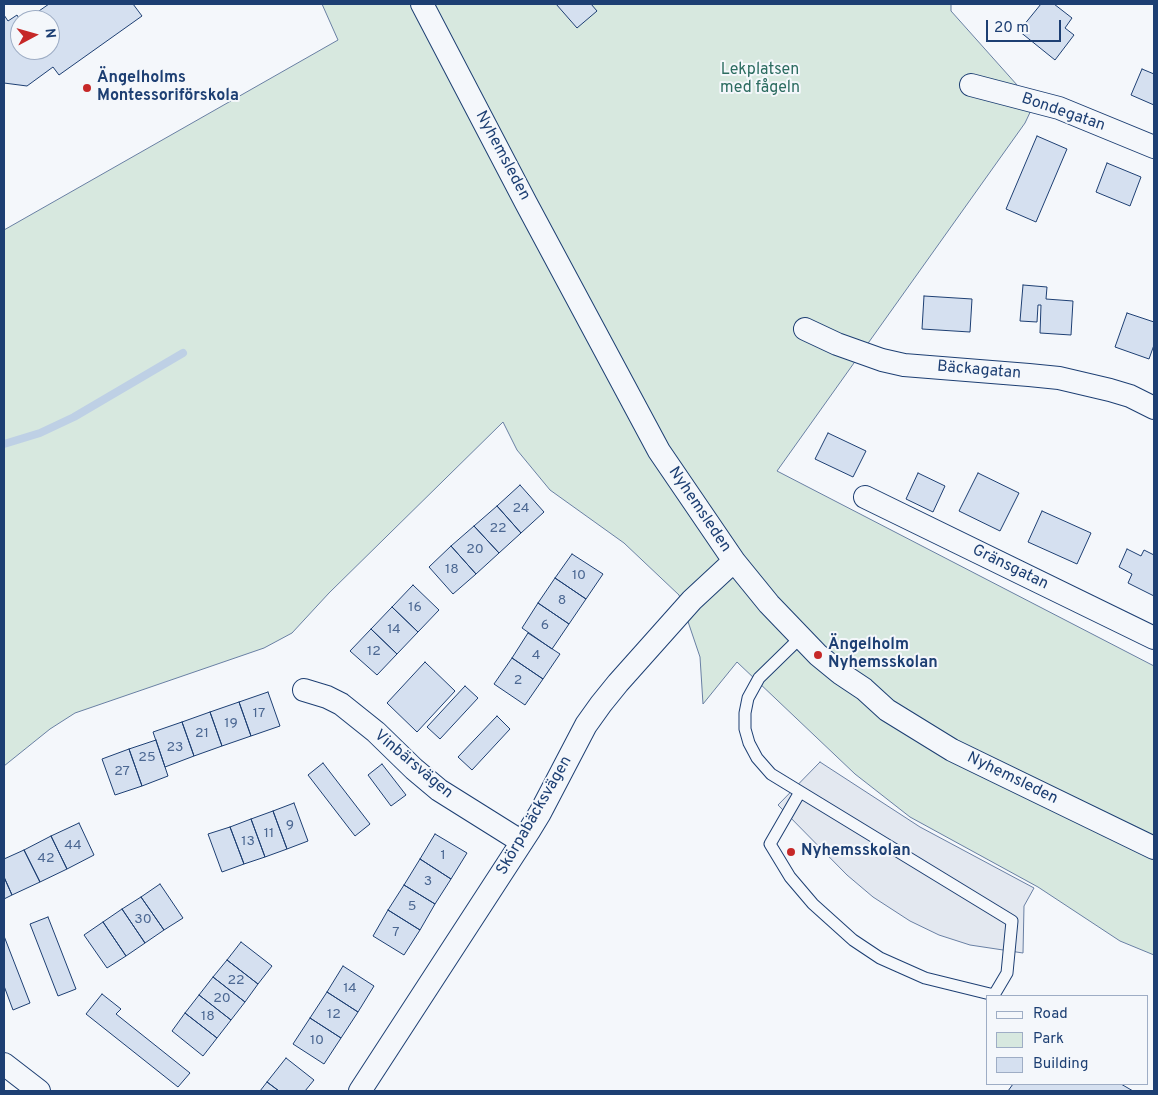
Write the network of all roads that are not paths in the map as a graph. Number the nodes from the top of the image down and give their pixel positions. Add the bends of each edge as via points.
1 (422, 4) edge
2 (971, 85) dead end
3 (1154, 147) edge
4 (805, 329) dead end
5 (1154, 408) edge
6 (865, 497) dead end
7 (734, 560) junction
8 (801, 637) junction
9 (1154, 638) edge
10 (304, 690) dead end
11 (800, 792) junction
12 (522, 842) junction
13 (1154, 848) edge
14 (4, 1064) edge
15 (39, 1091) edge
16 (360, 1091) edge

1 - 7 street, Nyhemsleden via 659,451
2 - 3 street, Bondegatan via 1059,108
4 - 5 street, Bäckagatan via 837,344 904,365 1059,378 1130,396
6 - 9 street, Gränsgatan
7 - 8 street, Nyhemsleden
7 - 12 street, Skörpabäcksvägen via 692,600 601,704 586,725
8 - 11 lane via 760,678 748,698 745,714 746,729 757,758 771,774
8 - 13 street, Nyhemsleden via 818,655 864,688 887,710 952,750
10 - 12 street, Vinbärsvägen via 341,704 439,790
11 - 11 lane via 1012,921 1007,973 994,995 925,978 880,958 853,940 813,904 790,877 770,844
12 - 16 street, Skörpabäcksvägen
14 - 15 street

